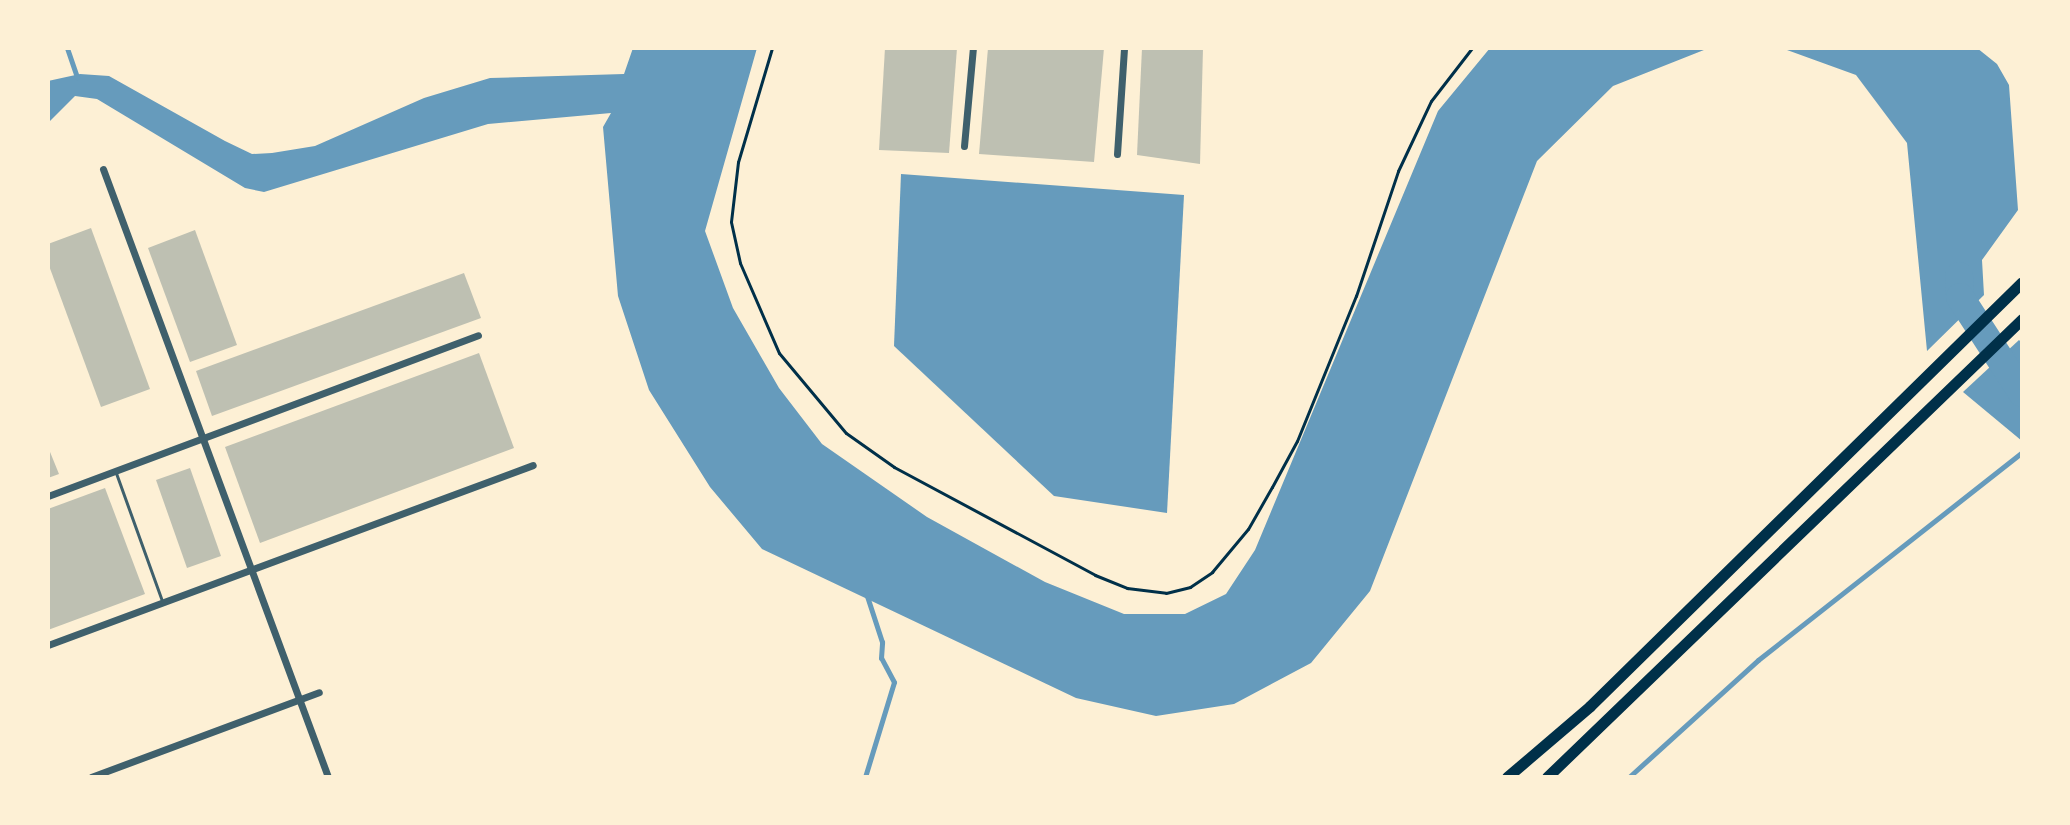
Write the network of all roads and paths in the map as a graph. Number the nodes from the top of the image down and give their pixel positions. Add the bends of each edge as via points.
1 (772, 48) edge
2 (973, 48) edge
3 (1124, 48) edge
4 (1472, 48) edge
5 (964, 146) dead end
6 (1117, 154) dead end
7 (103, 169) dead end
8 (2022, 282) edge
9 (2022, 319) edge
10 (478, 335) dead end
11 (202, 439) junction
12 (533, 465) dead end
13 (115, 471) junction
14 (48, 496) edge
15 (251, 569) junction
16 (162, 601) junction
17 (48, 645) edge
18 (319, 692) dead end
19 (299, 700) junction
20 (91, 777) edge
21 (328, 777) edge
22 (1507, 777) edge
23 (1547, 777) edge

1 - 4 path via 738,162 731,222 740,263 779,353 846,433 894,467 1095,575 1127,588 1166,593 1190,587 1212,572 1248,529 1272,487 1297,441 1356,296 1398,171 1431,101
2 - 5 street
3 - 6 street
7 - 11 street
8 - 22 main road via 1590,706
9 - 23 main road
10 - 11 street
11 - 13 street
11 - 15 street
12 - 15 street
13 - 14 street
13 - 16 lane
15 - 16 street
15 - 19 street
16 - 17 street
18 - 19 street
19 - 20 street
19 - 21 street

